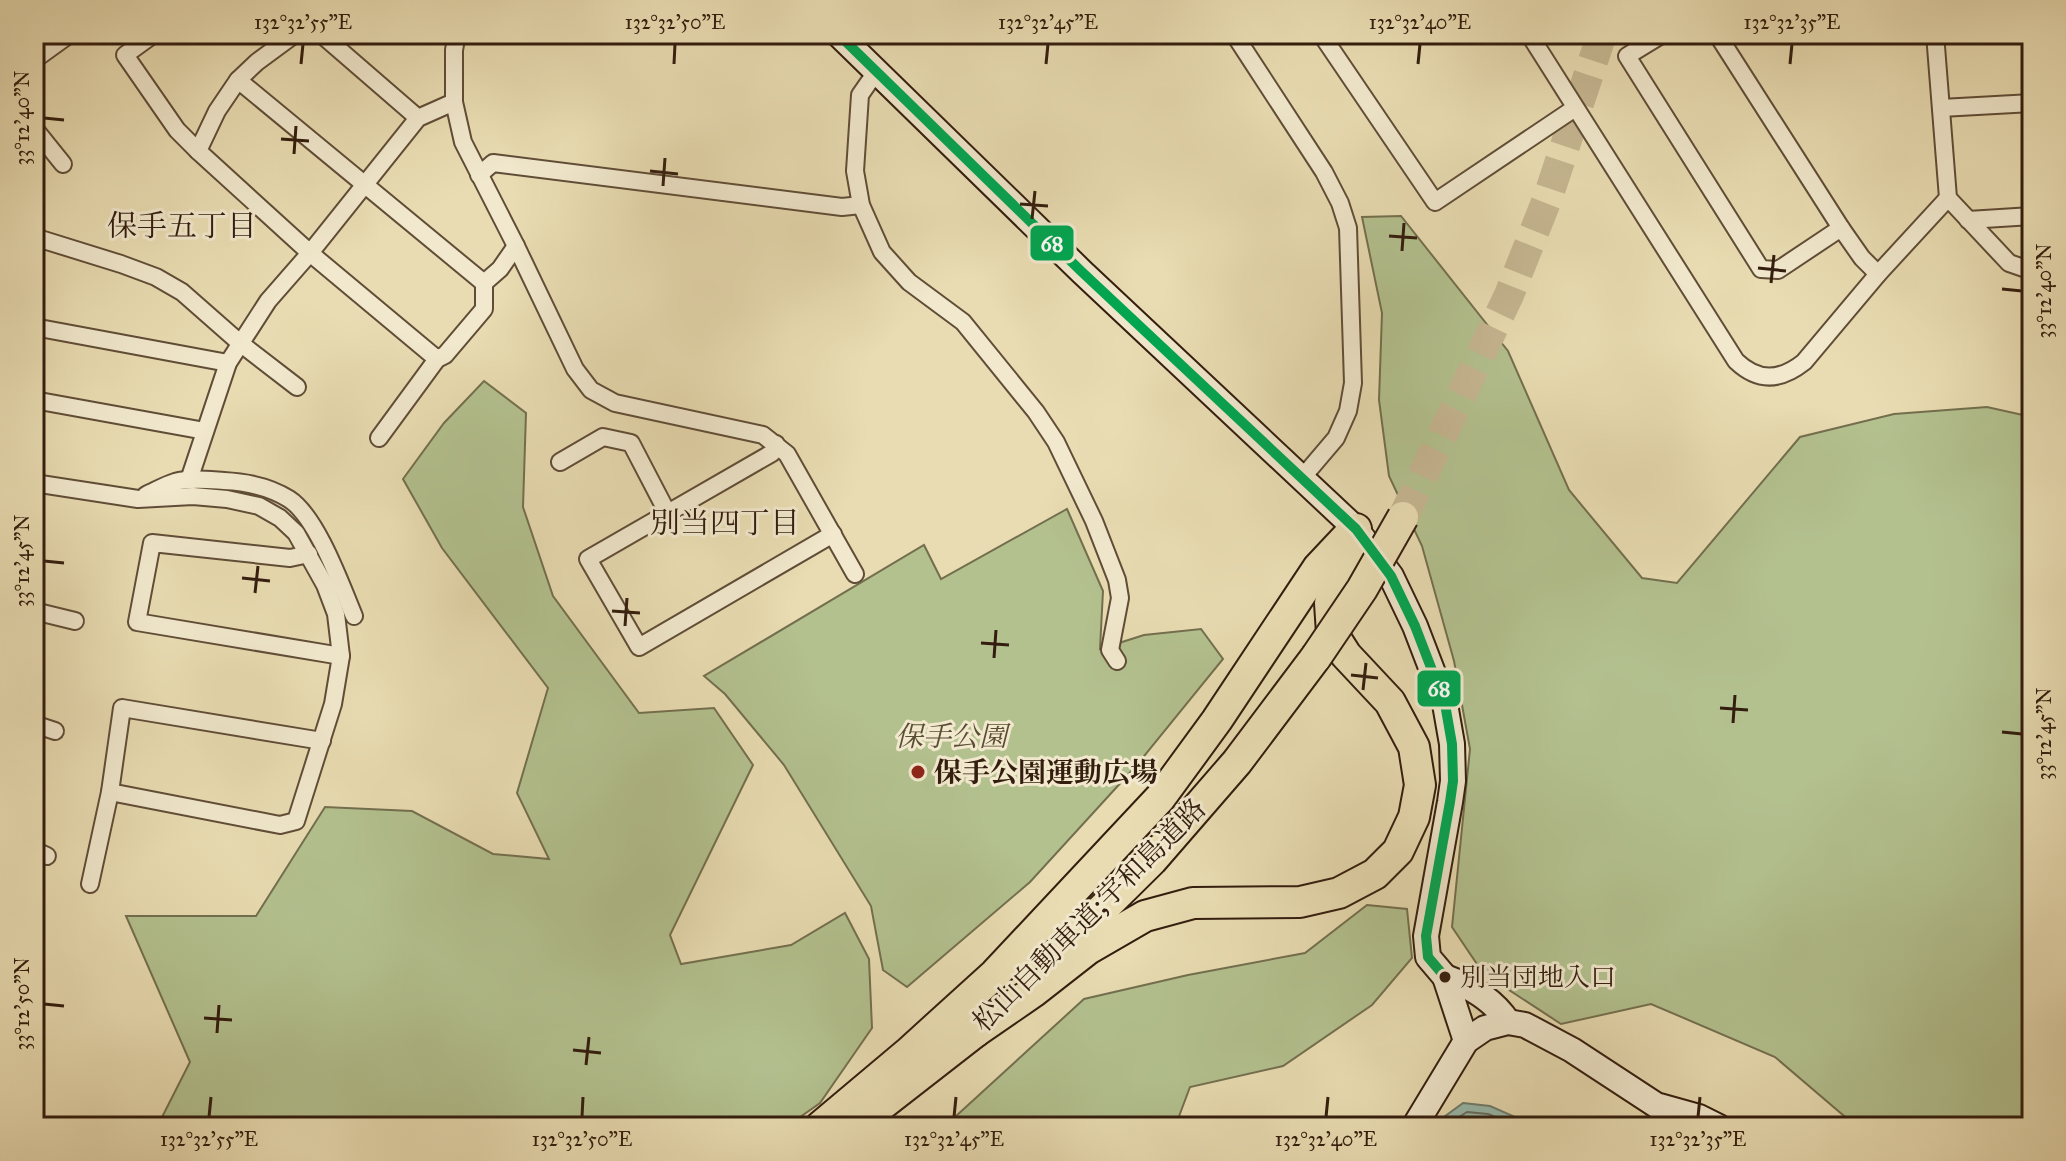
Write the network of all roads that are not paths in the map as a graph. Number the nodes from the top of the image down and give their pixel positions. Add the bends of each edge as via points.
1 (70, 34) edge
2 (154, 34) edge
3 (295, 34) edge
4 (321, 34) edge
5 (457, 34) edge
6 (838, 34) edge
7 (1234, 34) edge
8 (1321, 34) edge
9 (1529, 34) edge
10 (1663, 34) edge
11 (1717, 34) edge
12 (1935, 34) edge
13 (34, 60) edge
14 (876, 72) junction
15 (238, 80) junction
16 (454, 102) junction
17 (2032, 103) edge
18 (1575, 108) junction
19 (1941, 108) junction
20 (418, 118) junction
21 (34, 128) edge
22 (198, 151) junction
23 (63, 164) dead end
24 (479, 175) junction
25 (365, 185) junction
26 (1948, 198) junction
27 (861, 205) junction
28 (2032, 216) edge
29 (1968, 220) junction
30 (1841, 228) junction
31 (34, 237) edge
32 (516, 246) junction
33 (310, 253) junction
34 (2032, 271) edge
35 (1878, 274) junction
36 (484, 283) junction
37 (34, 327) edge
38 (240, 343) junction
39 (437, 359) junction
40 (228, 363) junction
41 (297, 387) dead end
42 (34, 400) edge
43 (205, 431) junction
44 (379, 438) dead end
45 (776, 444) junction
46 (560, 462) dead end
47 (1302, 478) junction
48 (189, 480) junction
49 (34, 483) edge
50 (138, 499) junction
51 (668, 514) junction
52 (1403, 517) tunnel mouth
53 (1356, 529) junction
54 (833, 534) junction
55 (309, 554) junction
56 (855, 574) dead end
57 (34, 611) edge
58 (354, 616) dead end
59 (75, 621) dead end
60 (341, 656) junction
61 (1117, 661) dead end
62 (34, 724) edge
63 (55, 731) dead end
64 (322, 741) junction
65 (110, 792) junction
66 (90, 884) dead end
67 (1445, 977) junction
68 (1508, 1022) junction
69 (975, 1032) junction
70 (1466, 1041) junction
71 (820, 1127) edge
72 (853, 1127) edge
73 (1414, 1127) edge
74 (1719, 1127) edge

1 - 13 street
2 - 22 street via 125,55 177,130
3 - 15 street
4 - 20 street
5 - 16 street
6 - 14 street
7 - 47 street via 1324,172 1348,228 1353,383 1348,411 1336,438
8 - 18 street via 1435,202
9 - 18 street
10 - 30 street via 1627,56 1761,269 1778,270
11 - 30 street
12 - 19 street
14 - 27 street via 860,95 855,171
14 - 47 street
15 - 22 street
15 - 25 street
16 - 20 street
16 - 24 street via 463,142
17 - 19 street
18 - 35 street via 1746,370 1774,377 1791,372
19 - 26 street
20 - 25 street
21 - 23 street
22 - 33 street
24 - 27 street via 493,163 842,207
24 - 32 street
25 - 33 street
25 - 36 street
26 - 29 street
26 - 35 street
27 - 61 street via 882,252 909,282 963,322 1056,442 1117,580 1120,598 1110,650
28 - 29 street
29 - 34 street via 2009,263
30 - 35 street
31 - 38 street via 156,277 182,292
32 - 36 street
32 - 45 street via 575,369 591,390 615,403 763,435
33 - 38 street
33 - 39 street
36 - 39 street via 484,309
37 - 40 street
38 - 40 street
38 - 41 street
39 - 44 street
40 - 43 street
42 - 43 street
43 - 48 street
45 - 51 street via 772,453
45 - 54 street
46 - 51 street via 603,437 631,443
47 - 53 street
48 - 50 street
48 - 58 street via 235,481 291,500 313,526
49 - 50 street
50 - 55 street via 193,496 259,506 296,533
51 - 54 street via 588,559 639,647
52 - 69 highway, 松山自動車道;宇和島道路, bridge via 1316,657 1237,762 1152,860
53 - 67 street via 1391,576 1445,704 1453,781 1426,936 1428,957
53 - 69 highway via 1330,603 1332,633 1390,702 1414,747 1420,785 1414,817 1398,851 1375,874 1339,893 1300,902 1193,903 1145,916 1088,949
53 - 71 highway via 1318,568 1160,798 995,974
54 - 56 street
55 - 60 street via 336,614
55 - 60 street via 290,558 152,543 137,622
57 - 59 street
60 - 64 street
62 - 63 street
64 - 65 street via 296,821 280,825
64 - 65 street via 122,708
65 - 66 street
67 - 68 street via 1477,992
67 - 70 street
68 - 70 street via 1485,1028
68 - 74 street via 1525,1025 1572,1050 1656,1105
69 - 72 highway, 松山自動車道;宇和島道路
70 - 73 street

